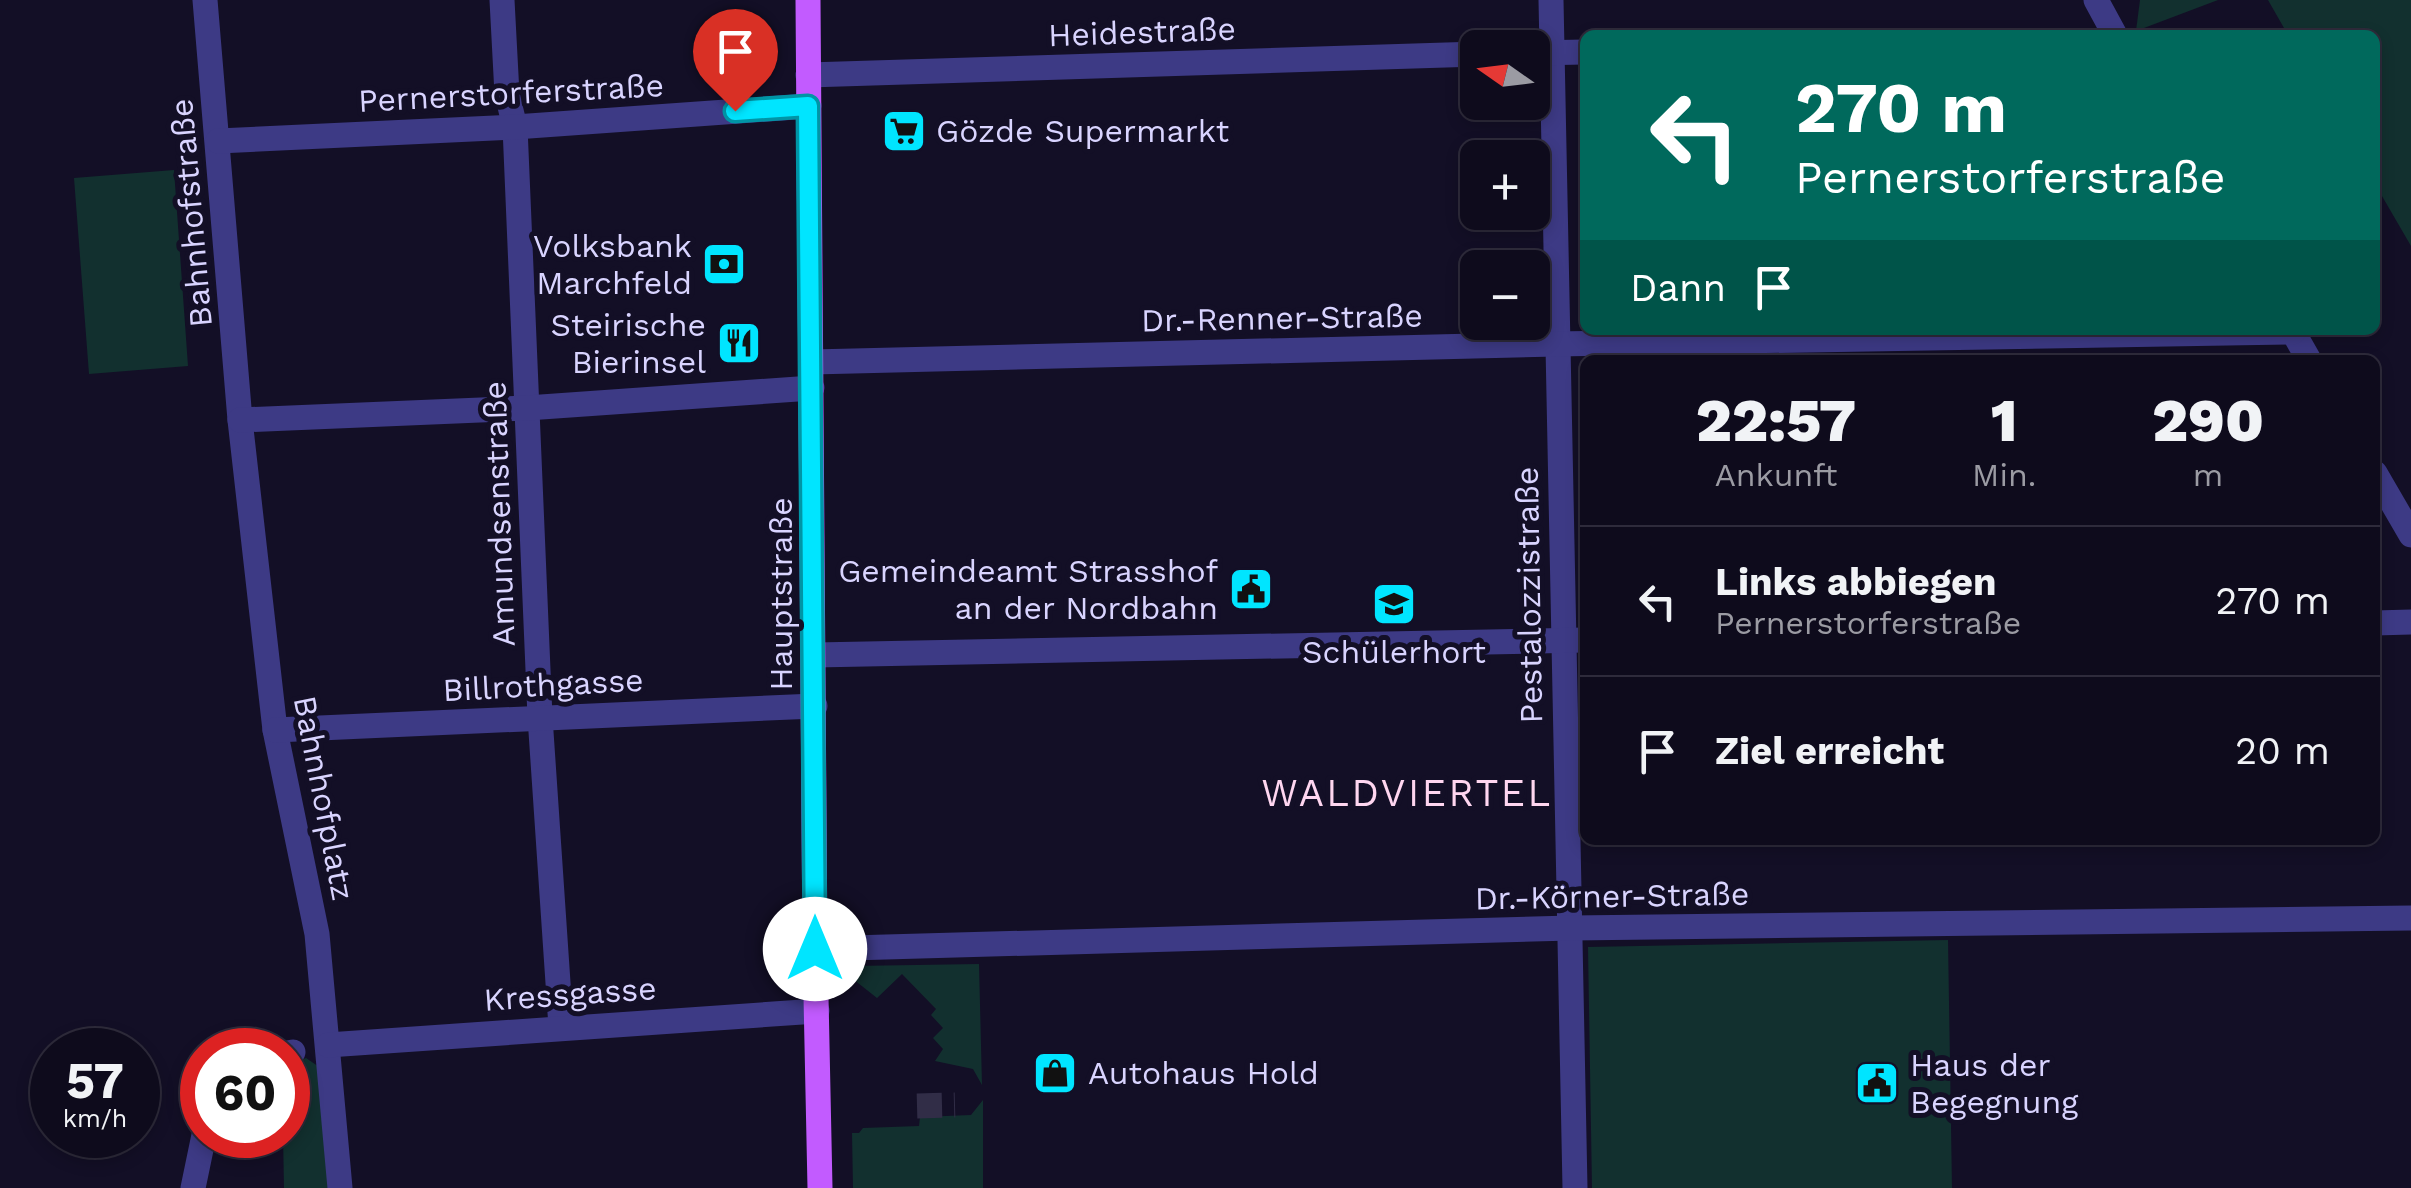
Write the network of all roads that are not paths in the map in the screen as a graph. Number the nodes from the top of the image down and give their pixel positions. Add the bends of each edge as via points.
1 (205, 0) edge
2 (502, 0) edge
3 (808, 0) edge
4 (1551, 0) edge
5 (2096, 0) edge
6 (1546, 30) edge
7 (2113, 30) edge
8 (1550, 52) edge
9 (1580, 52) edge
10 (1460, 55) edge
11 (808, 75) junction
12 (808, 106) junction
13 (1545, 120) edge
14 (515, 128) junction
15 (218, 141) junction
16 (2066, 335) edge
17 (1556, 344) junction
18 (812, 362) junction
19 (812, 388) junction
20 (527, 408) junction
21 (240, 420) junction
22 (2380, 482) edge
23 (2411, 535) edge
24 (2411, 622) edge
25 (2380, 623) edge
26 (1573, 641) edge
27 (815, 654) junction
28 (814, 706) junction
29 (540, 717) junction
30 (274, 730) junction
31 (2411, 918) edge
32 (1571, 928) junction
33 (815, 949) junction
34 (817, 1011) junction
35 (562, 1027) junction
36 (328, 1045) junction
37 (199, 1158) edge
38 (193, 1188) edge
39 (340, 1188) edge
40 (820, 1188) edge
41 (1575, 1188) edge

1 - 15 street, Bahnhofstraße
2 - 14 street, Amundsenstraße
3 - 11 main road, Hauptstraße
4 - 6 street, Pestalozzistraße
5 - 7 street
8 - 9 street
10 - 11 street, Heidestraße
11 - 12 main road, Hauptstraße
12 - 14 street, Pernerstorferstraße
12 - 18 main road, Hauptstraße
13 - 17 street, Pestalozzistraße
14 - 15 street, Pernerstorferstraße
14 - 20 street, Amundsenstraße
15 - 21 street, Bahnhofstraße
16 - 17 street, Dr.-Renner-Straße
17 - 18 street, Dr.-Renner-Straße
17 - 26 street, Pestalozzistraße
18 - 19 main road, Hauptstraße
19 - 20 street
19 - 27 main road, Hauptstraße
20 - 21 street
20 - 29 street, Amundsenstraße
21 - 30 street, Bahnhofplatz
22 - 23 street
24 - 25 street
26 - 27 street
26 - 32 street, Pestalozzistraße
27 - 28 main road, Hauptstraße
28 - 29 street, Billrothgasse
28 - 33 main road, Hauptstraße
29 - 30 street, Billrothgasse
29 - 35 street, Amundsenstraße
30 - 36 street, Bahnhofplatz via 317,934
31 - 32 street, Dr.-Körner-Straße
32 - 33 street, Dr.-Körner-Straße
32 - 41 street, Pestalozzistraße
33 - 34 main road, Hauptstraße
34 - 35 street, Kressgasse
34 - 40 main road, Hauptstraße
35 - 36 street, Kressgasse
36 - 39 street, Bahnhofplatz
37 - 38 street

